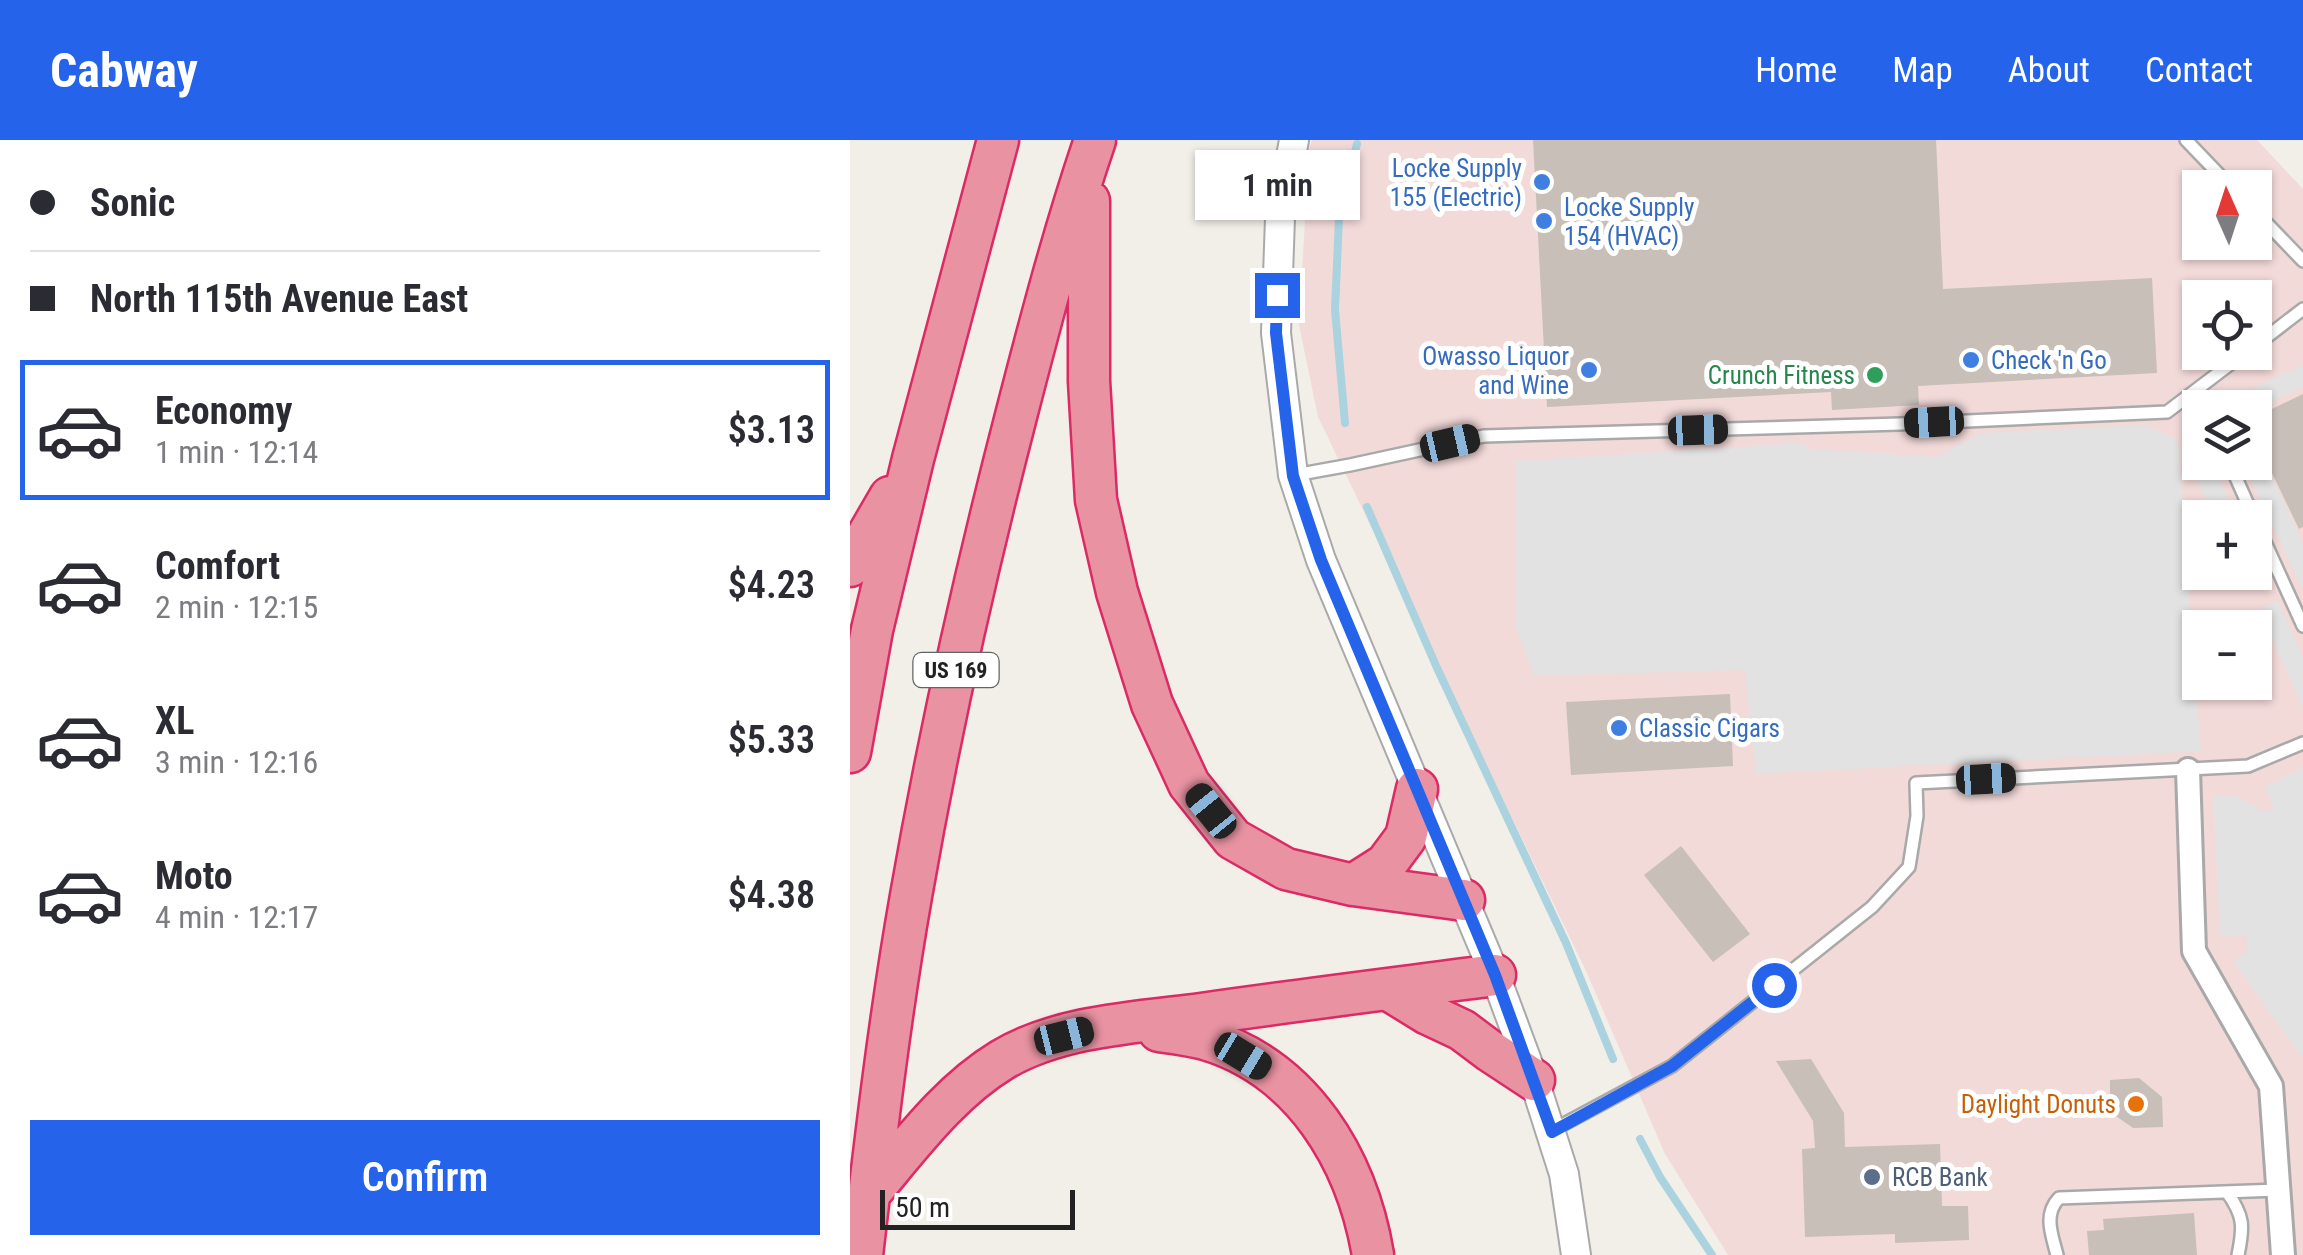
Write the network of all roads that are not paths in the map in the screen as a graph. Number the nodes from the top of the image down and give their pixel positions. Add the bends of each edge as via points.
1 (998, 140) edge
2 (1294, 140) edge
3 (2186, 140) edge
4 (1092, 148) edge
5 (2215, 170) edge
6 (2272, 229) edge
7 (2303, 261) edge
8 (2303, 309) edge
9 (2272, 333) edge
10 (2222, 370) edge
11 (2196, 390) edge
12 (2182, 401) edge
13 (912, 460) junction
14 (1293, 476) junction
15 (2272, 558) edge
16 (850, 566) edge
17 (2303, 626) edge
18 (2303, 743) edge
19 (850, 752) edge
20 (2188, 770) junction
21 (1417, 789) junction
22 (1354, 884) junction
23 (1464, 900) junction
24 (1495, 975) junction
25 (1389, 990) junction
26 (1124, 1024) junction
27 (1534, 1080) junction
28 (1552, 1132) junction
29 (2278, 1190) junction
30 (2226, 1192) junction
31 (869, 1194) junction
32 (862, 1255) edge
33 (1373, 1255) edge
34 (1576, 1255) edge
35 (2057, 1255) edge
36 (2238, 1255) edge
37 (2283, 1255) edge

1 - 13 highway
2 - 14 street via 1280,218 1276,333
3 - 5 lane
4 - 22 highway via 1089,381 1096,500 1152,704 1189,784 1233,838 1286,869
4 - 31 highway, US 169 via 992,507 947,710 911,896
6 - 7 lane
8 - 9 lane
10 - 11 lane
12 - 14 lane via 2167,412 1484,436
13 - 16 highway
13 - 19 highway
14 - 21 street
15 - 17 lane
18 - 20 lane via 2248,766
20 - 28 lane via 1916,783 1909,867 1872,907 1672,1066
20 - 29 street via 2194,951 2272,1086
21 - 22 highway via 1406,837 1386,864
21 - 23 street
22 - 23 highway
23 - 24 street
24 - 25 highway
24 - 27 street
25 - 26 highway
25 - 27 highway
26 - 31 highway via 1044,1041 1003,1059 931,1121
26 - 33 highway via 1206,1039 1274,1075 1303,1101 1346,1163
27 - 28 street
28 - 34 street
29 - 30 lane
29 - 37 street
30 - 35 lane via 2058,1198 2049,1222
30 - 36 lane via 2244,1229
31 - 32 highway, US 169

